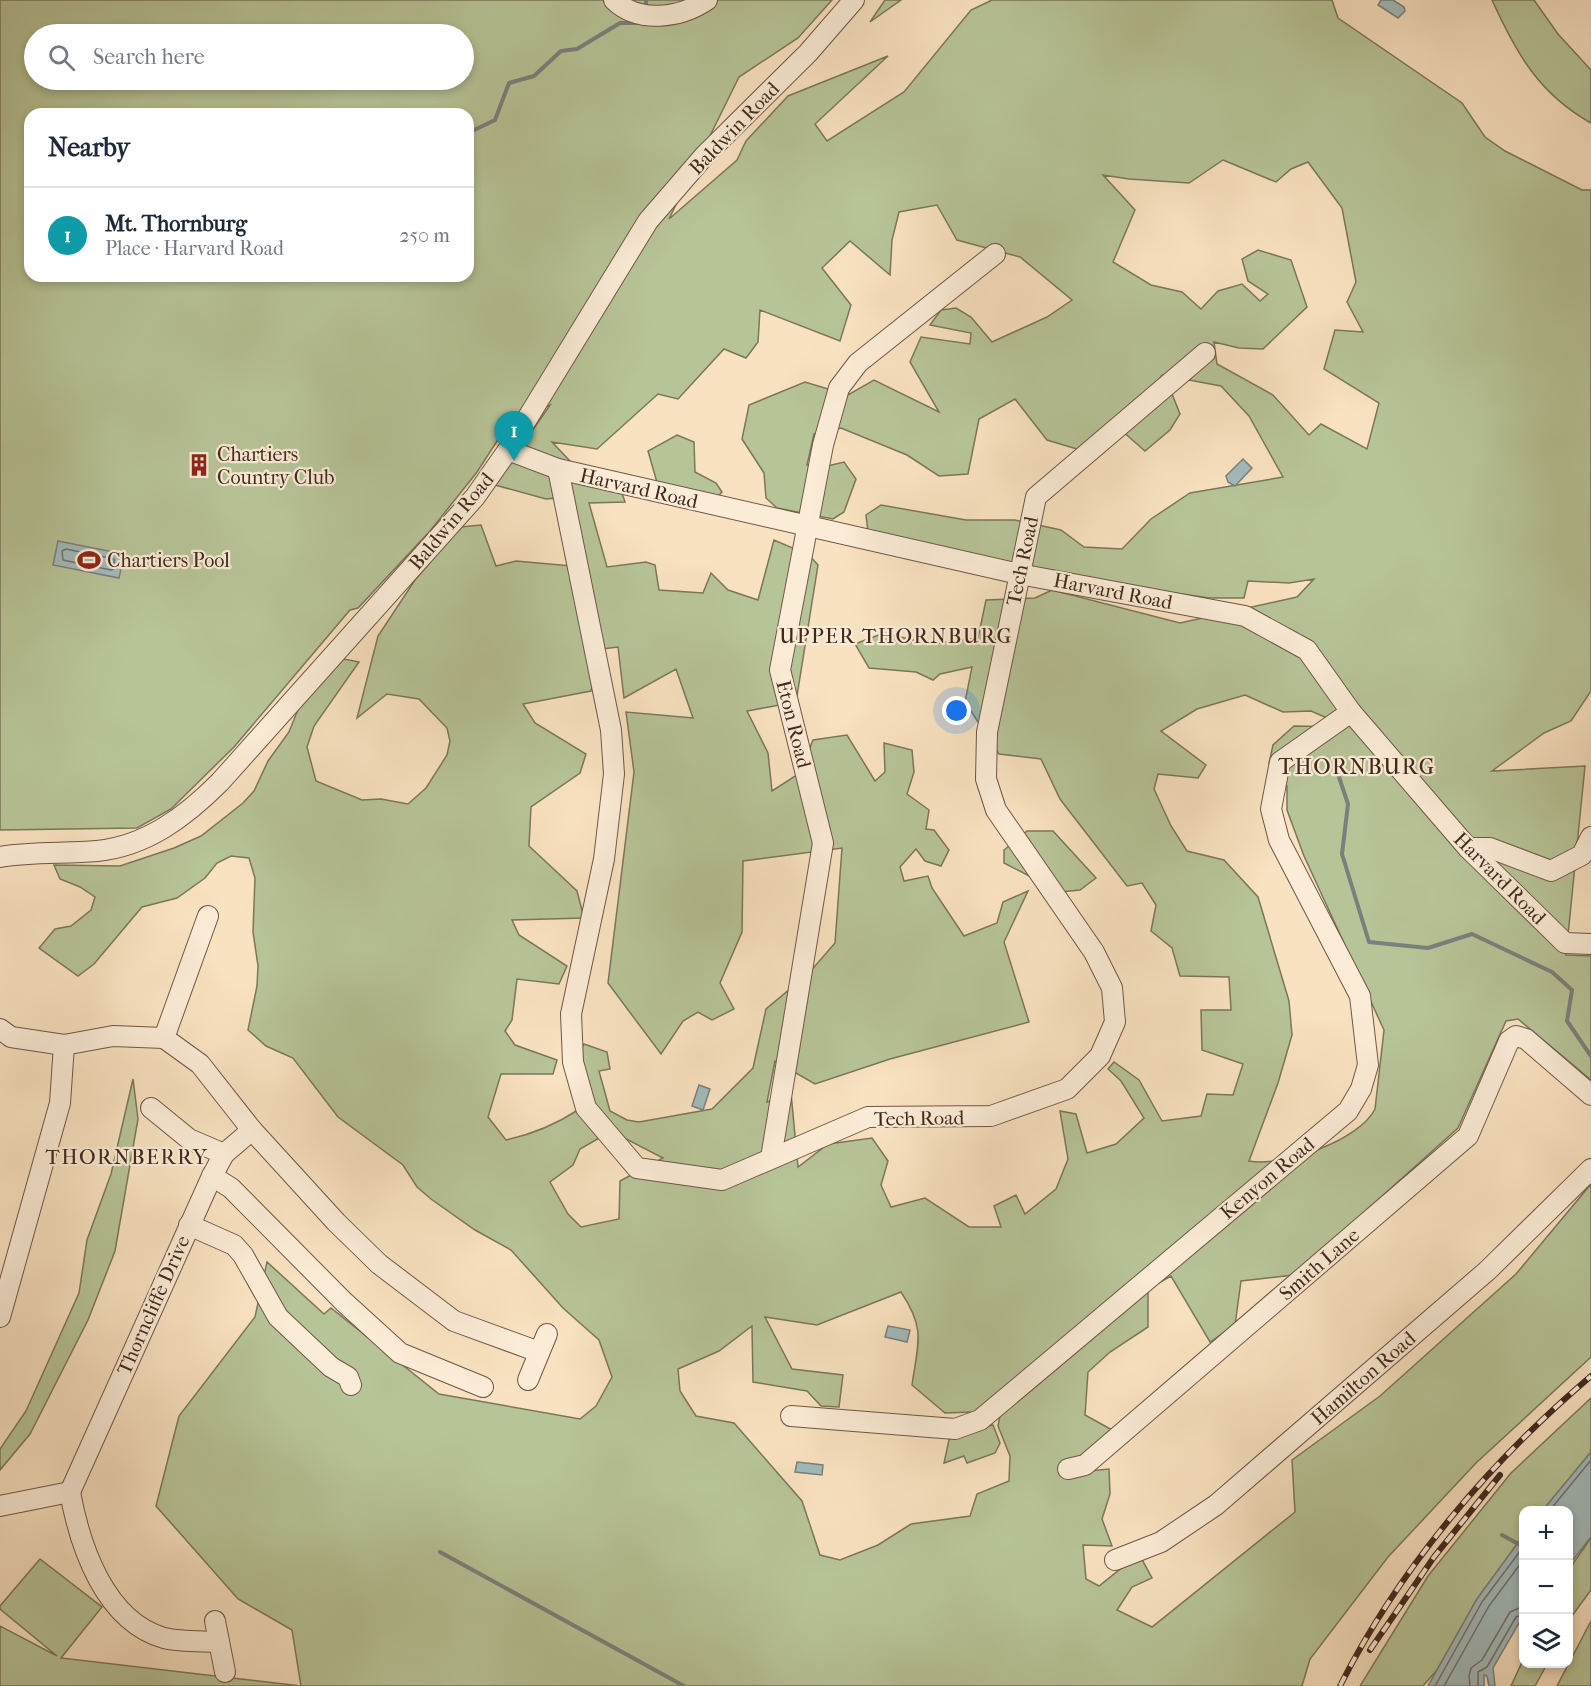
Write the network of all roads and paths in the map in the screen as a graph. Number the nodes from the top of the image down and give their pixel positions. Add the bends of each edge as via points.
1 (614, 0) edge
2 (707, 0) edge
3 (854, 0) edge
4 (995, 254) dead end
5 (1205, 353) dead end
6 (508, 450) junction
7 (558, 469) junction
8 (806, 525) junction
9 (1019, 574) junction
10 (1351, 712) junction
11 (1591, 837) edge
12 (1468, 848) junction
13 (0, 857) edge
14 (208, 916) dead end
15 (1591, 944) edge
16 (0, 1029) edge
17 (164, 1038) junction
18 (64, 1045) junction
19 (1591, 1095) edge
20 (151, 1108) dead end
21 (252, 1130) junction
22 (224, 1154) junction
23 (771, 1158) junction
24 (1591, 1169) edge
25 (212, 1176) junction
26 (189, 1225) junction
27 (0, 1317) edge
28 (528, 1380) dead end
29 (351, 1384) dead end
30 (483, 1386) dead end
31 (791, 1416) dead end
32 (1068, 1469) dead end
33 (70, 1492) junction
34 (0, 1506) edge
35 (1115, 1560) dead end
36 (215, 1621) dead end
37 (219, 1642) junction
38 (225, 1672) dead end

1 - 2 street via 638,14 657,17
3 - 6 street, Baldwin Road via 808,53 705,154 648,221
4 - 8 street, Eton Road via 858,363 839,388
5 - 9 street, Tech Road via 1036,497
6 - 7 street, Harvard Road
6 - 13 street, Baldwin Road via 475,497 393,591 195,807 171,825 122,846
7 - 8 street, Harvard Road
7 - 23 street, Tech Road via 611,730 614,774 604,860 571,1014 573,1062 586,1108 637,1168 722,1180
8 - 9 street, Harvard Road
8 - 23 street, Eton Road via 780,670 823,843
9 - 10 street, Harvard Road via 1245,616 1307,650
9 - 23 street, Tech Road via 987,732 986,778 996,810 1094,952 1112,988 1115,1022 1100,1056 1067,1089 991,1116 868,1118
10 - 12 street, Harvard Road
10 - 31 street, Kenyon Road via 1280,762 1271,808 1279,840 1359,996 1368,1065 1348,1111 980,1420 955,1430
11 - 12 street via 1582,855 1551,871 1490,848
12 - 15 street, Harvard Road via 1565,943
14 - 17 street
16 - 18 street via 11,1037
17 - 18 street via 113,1036
17 - 21 street via 200,1064
18 - 27 street via 60,1103
19 - 32 street, Smith Lane via 1533,1043 1516,1036 1509,1041 1468,1136 1085,1465
20 - 22 street via 189,1139
21 - 22 street, Thorncliffe Drive
21 - 28 street via 379,1264 454,1321 543,1343
22 - 25 street, Thorncliffe Drive
24 - 35 street, Hamilton Road via 1487,1271 1216,1505 1161,1542
25 - 26 street, Thorncliffe Drive
25 - 30 street via 231,1188 400,1353
26 - 29 street via 234,1245 278,1317 348,1377
26 - 33 street, Thorncliffe Drive
33 - 34 street
33 - 37 street via 87,1562 128,1620 165,1638
36 - 37 street
37 - 38 street

